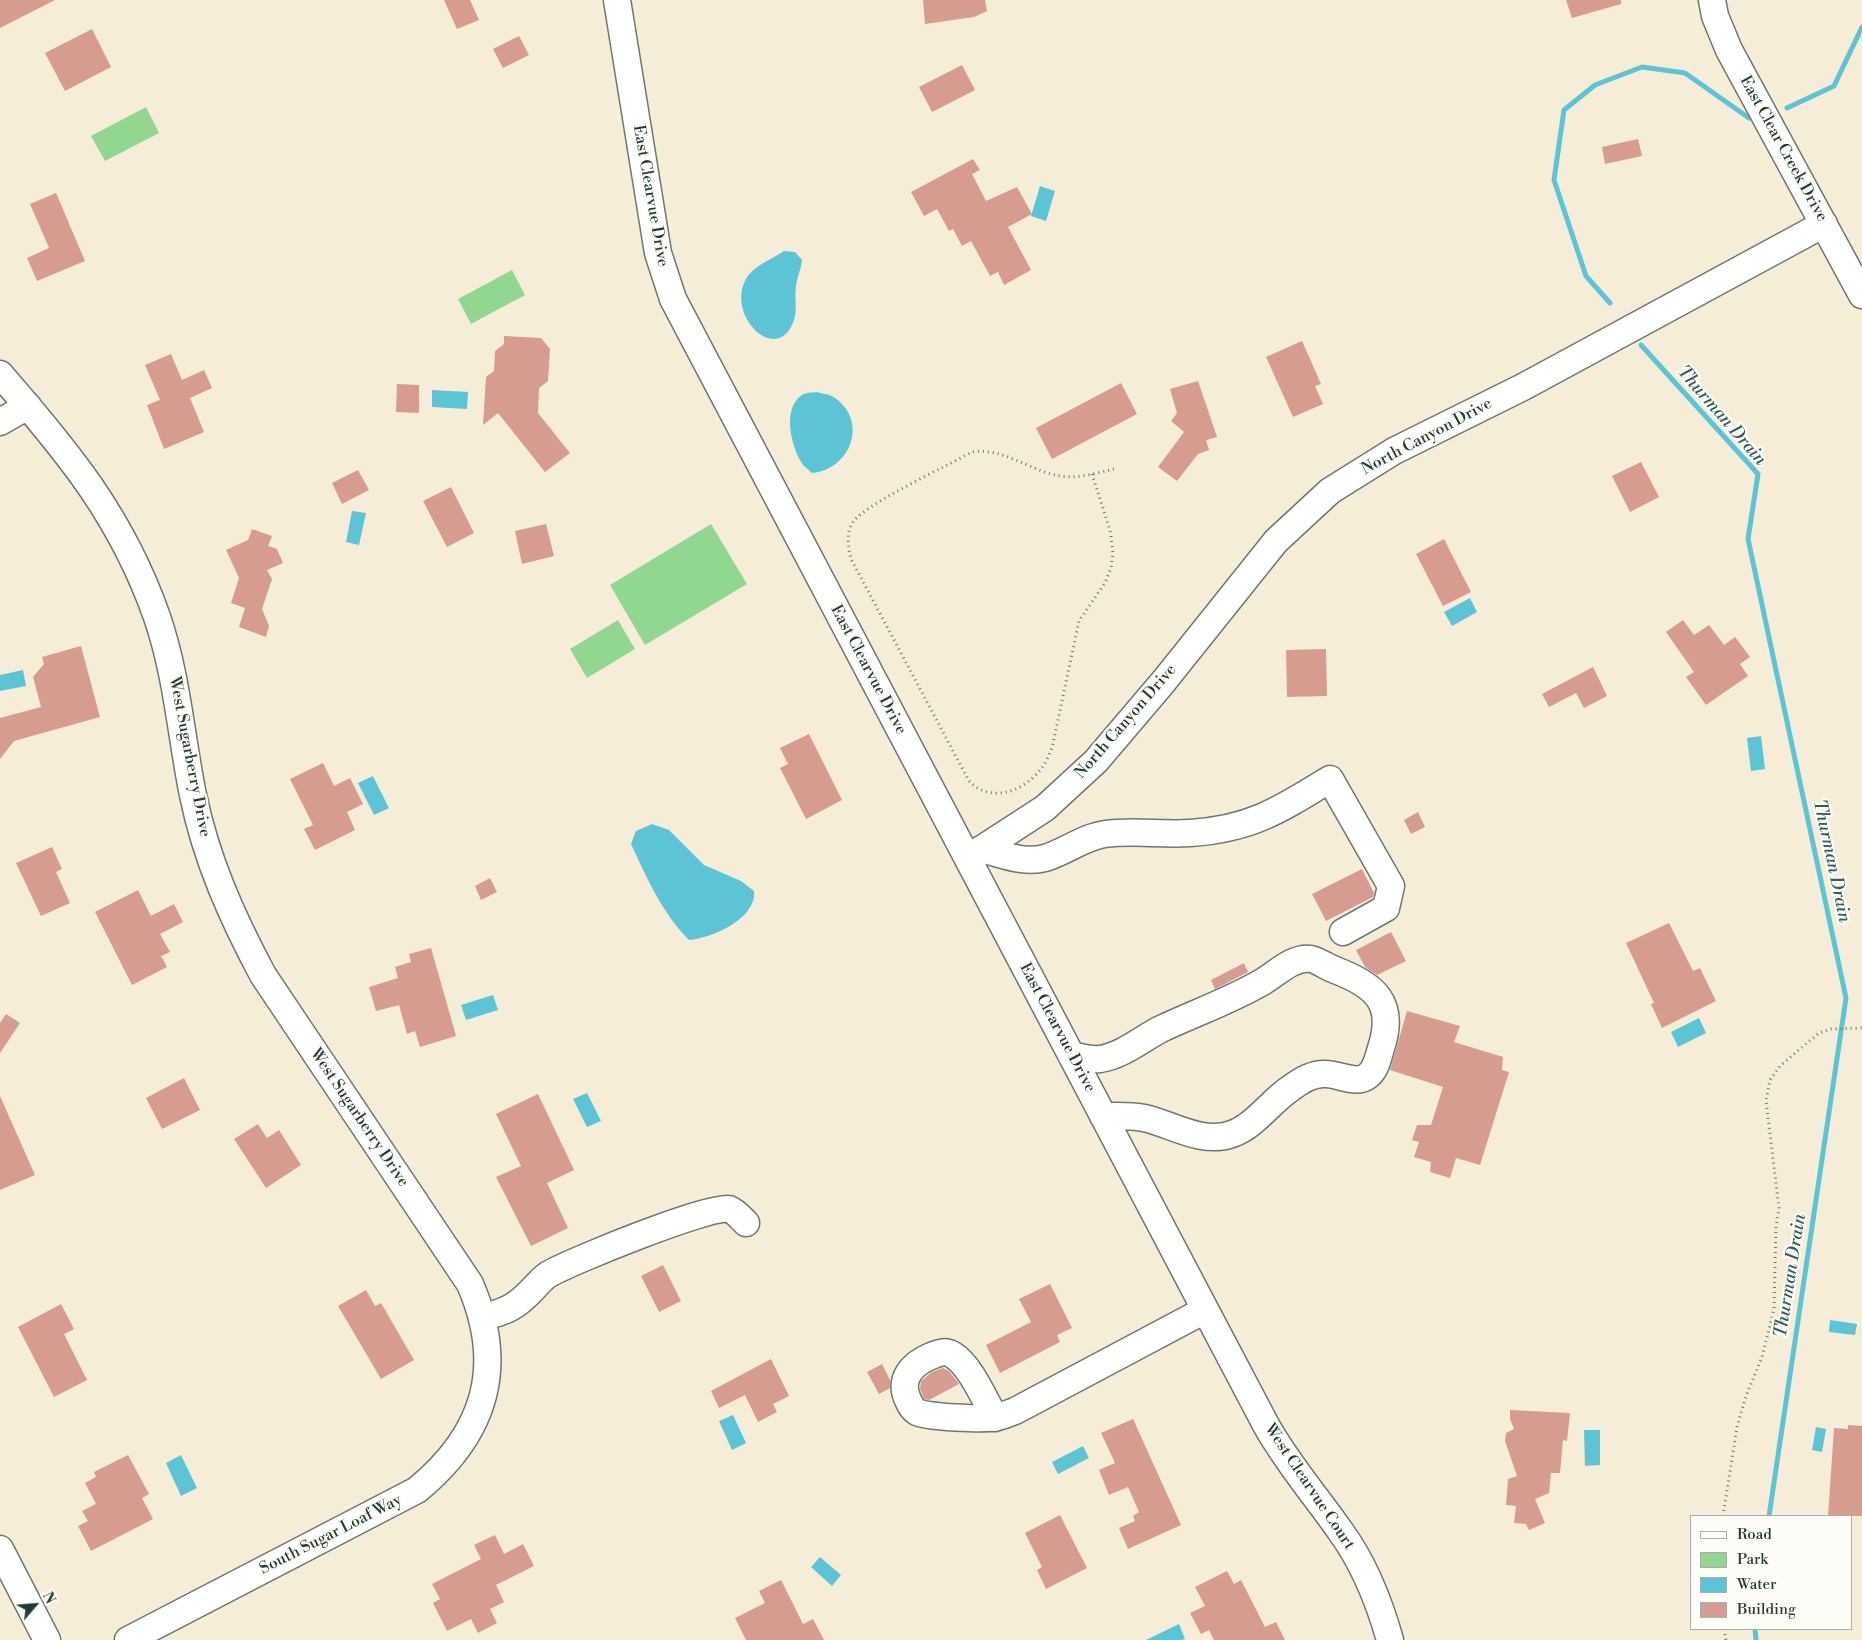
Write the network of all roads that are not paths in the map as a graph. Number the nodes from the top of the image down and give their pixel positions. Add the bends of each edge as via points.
1 (617, 0) edge
2 (1712, 0) edge
3 (1824, 224) junction
4 (1862, 294) edge
5 (0, 374) edge
6 (28, 406) junction
7 (0, 422) edge
8 (974, 853) junction
9 (1343, 932) dead end
10 (1070, 1055) junction
11 (1103, 1116) junction
12 (746, 1223) dead end
13 (1205, 1310) junction
14 (482, 1317) junction
15 (486, 1382) joint
16 (995, 1418) dead end
17 (0, 1549) edge
18 (47, 1640) edge
19 (128, 1640) edge
20 (1390, 1640) edge

1 - 8 street, East Clearvue Drive via 658,253 673,299
2 - 3 street, East Clear Creek Drive via 1729,50
3 - 4 street, East Clear Creek Drive
3 - 8 street, North Canyon Drive via 1524,387 1394,450 1330,491 1276,541 1096,761 1045,808
5 - 6 street, West Sugarberry Drive
6 - 7 street
6 - 14 street, West Sugarberry Drive via 93,488 123,539 148,592 173,675 199,823 216,878 239,932 262,975 470,1284
8 - 9 street via 1024,860 1044,858 1106,834 1190,833 1232,827 1279,811 1330,779 1391,886 1386,908
8 - 10 street, East Clearvue Drive
10 - 11 street, East Clearvue Drive
10 - 11 street via 1101,1059 1114,1055 1263,982 1295,961 1310,959 1352,977 1371,988 1386,1010 1384,1039 1374,1070 1366,1077 1359,1079 1325,1073 1311,1077 1291,1087 1232,1134 1202,1135 1146,1119
11 - 13 street, East Clearvue Drive
12 - 14 street via 731,1209 723,1208 680,1221 600,1250 548,1274 522,1301 503,1313
13 - 16 street via 1015,1411
13 - 20 street, West Clearvue Court via 1276,1443 1342,1532 1363,1567
14 - 15 street, West Sugarberry Drive via 487,1342
15 - 19 street, South Sugar Loaf Way via 475,1420 460,1448 442,1470 417,1490
17 - 18 street

